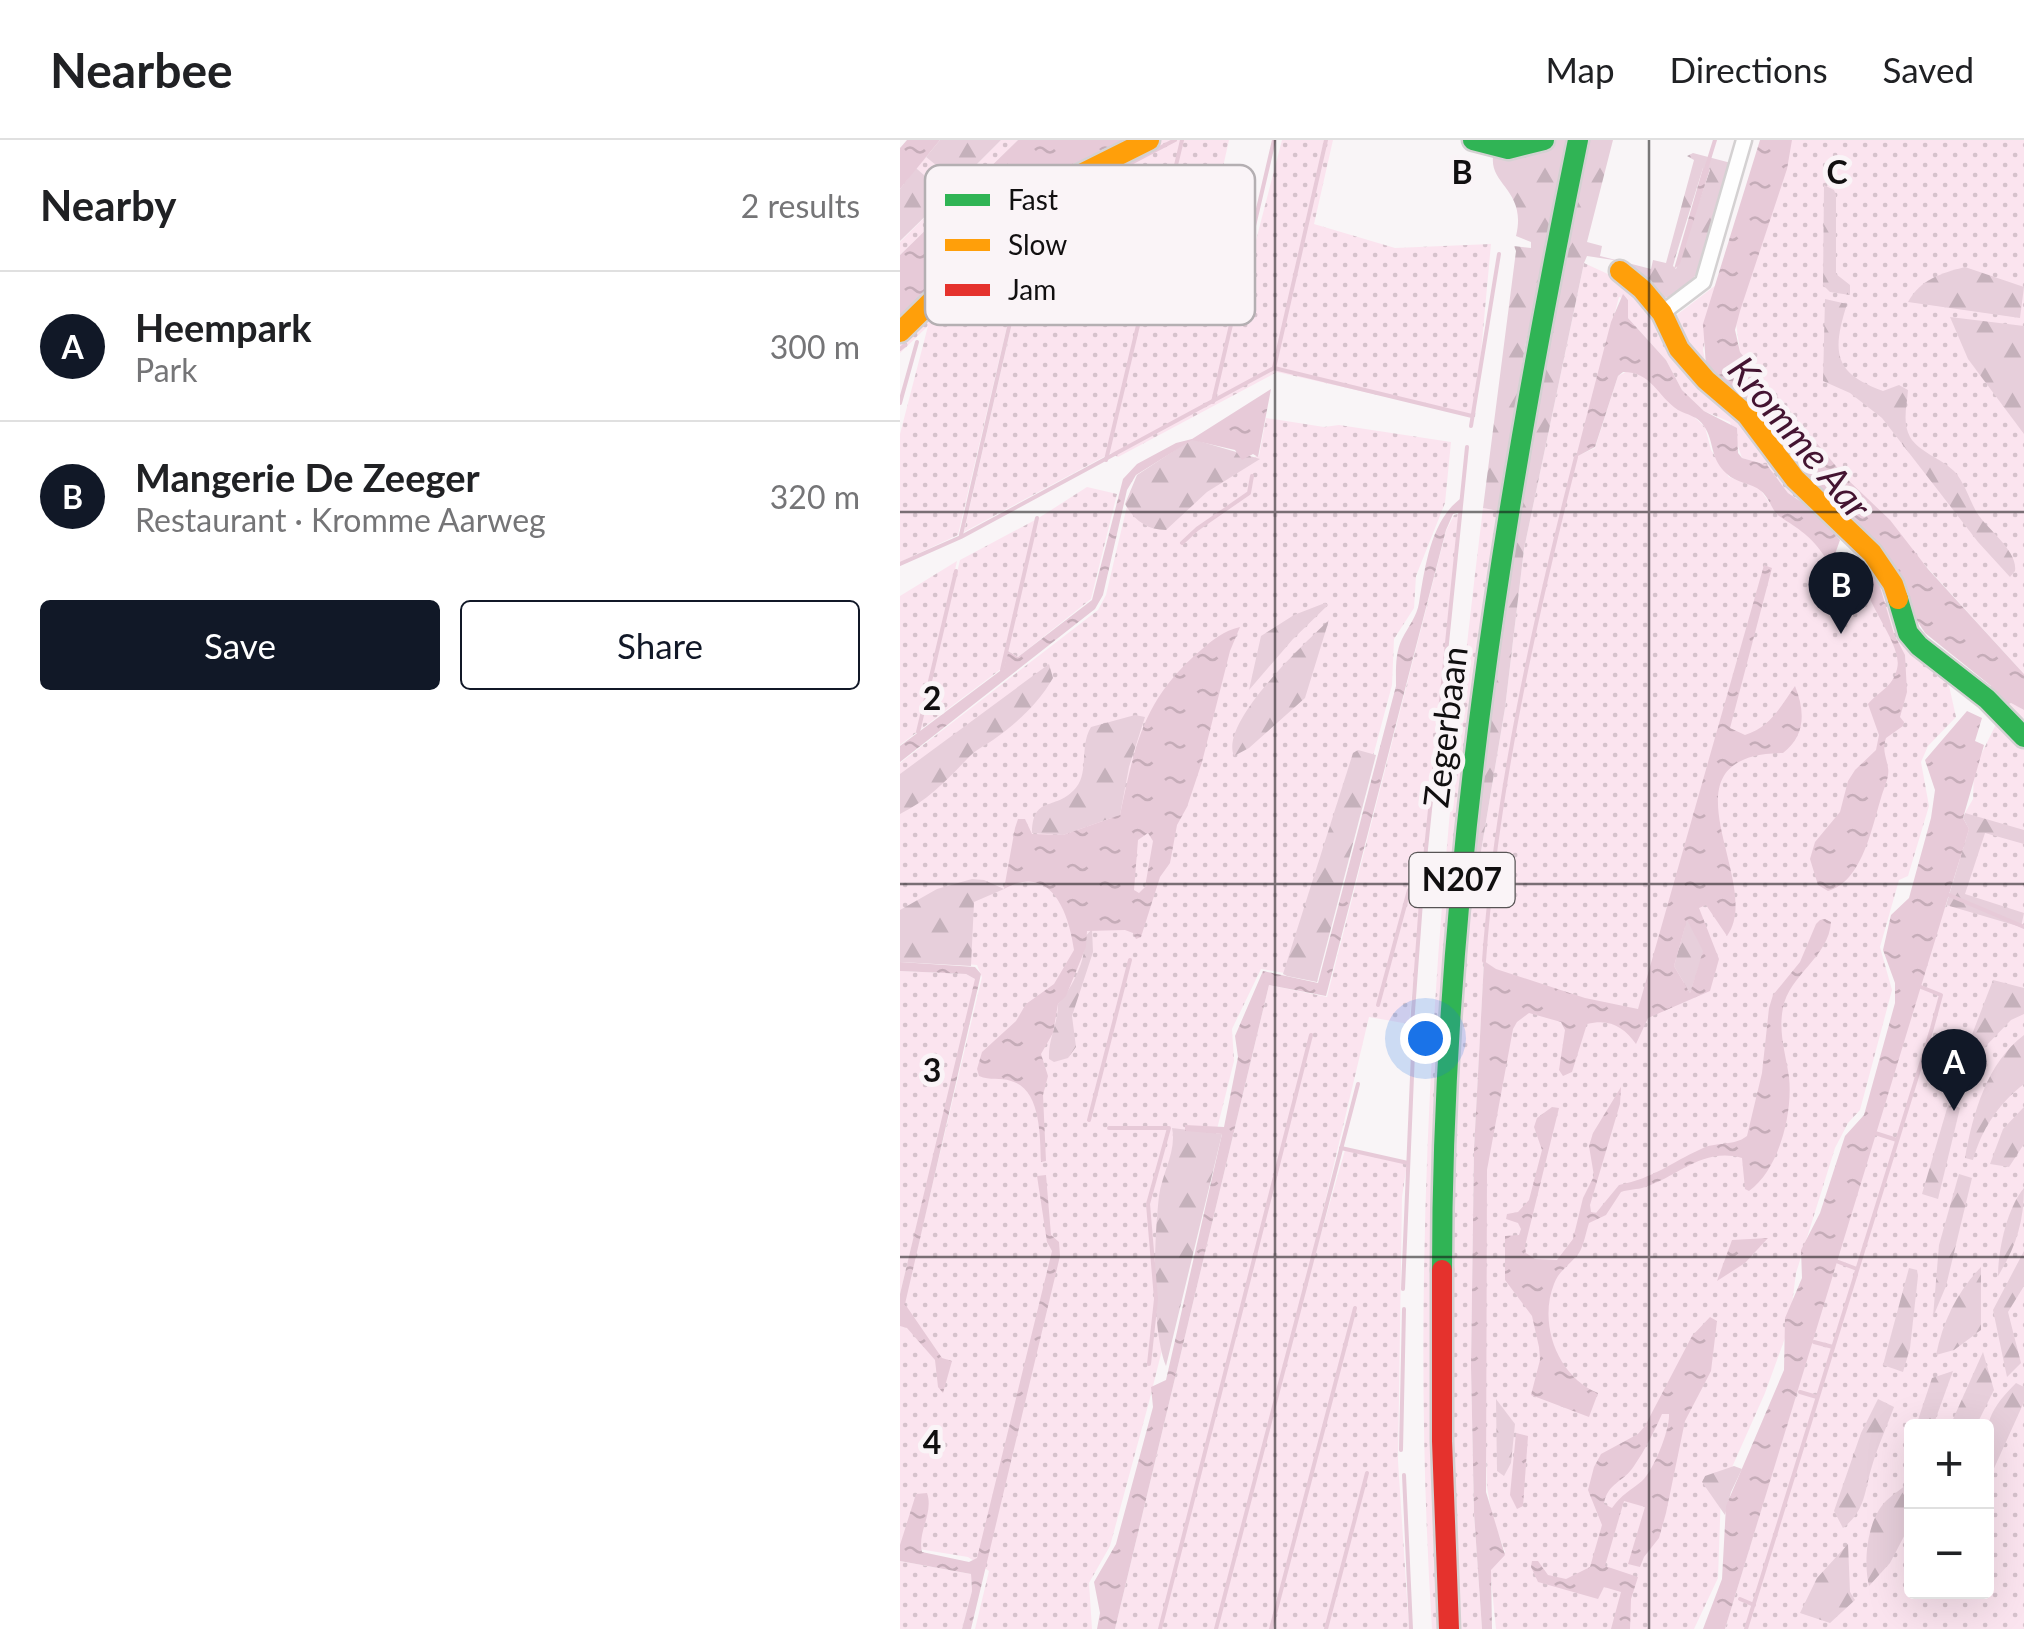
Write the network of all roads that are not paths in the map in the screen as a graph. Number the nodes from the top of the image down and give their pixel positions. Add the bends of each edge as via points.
1 (1149, 140) edge
2 (1473, 140) edge
3 (1544, 140) edge
4 (1578, 140) edge
5 (1744, 140) edge
6 (1098, 165) edge
7 (1620, 271) dead end
8 (925, 307) edge
9 (1662, 313) junction
10 (900, 332) edge
11 (2024, 736) edge
12 (1448, 1629) edge

1 - 6 main road
2 - 3 main road via 1512,150
4 - 12 main road, Zegerbaan / N207 via 1505,528 1458,929 1443,1228
5 - 9 street via 1703,282
7 - 9 main road
8 - 10 main road
9 - 11 main road via 1679,349 1706,380 1747,415 1795,480 1872,553 1919,646

